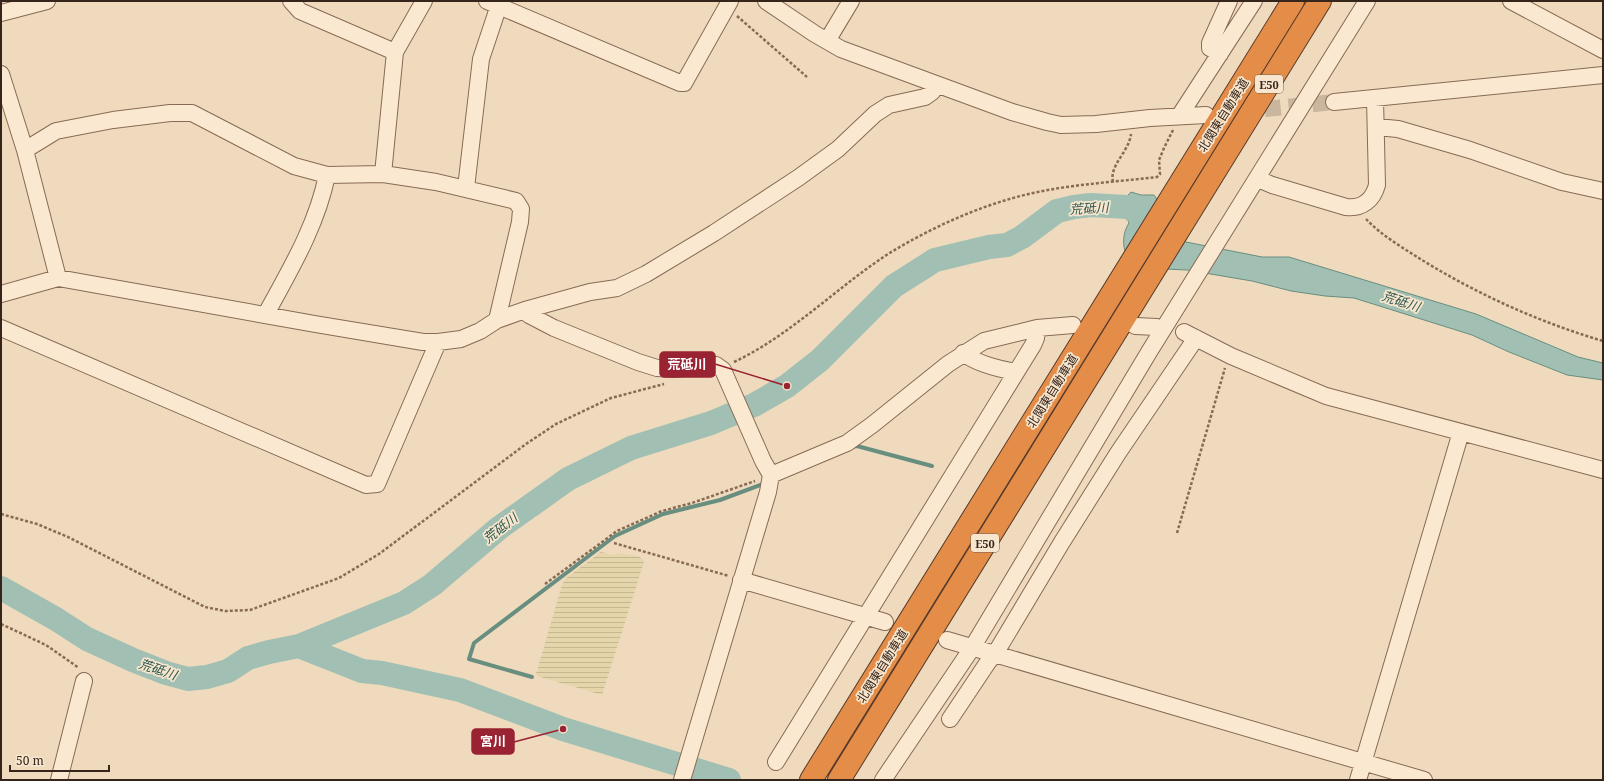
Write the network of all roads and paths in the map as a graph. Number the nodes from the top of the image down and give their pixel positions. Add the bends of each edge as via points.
1 (47, 1) edge
2 (291, 1) edge
3 (424, 1) edge
4 (766, 1) edge
5 (851, 1) edge
6 (1229, 1) edge
7 (1254, 1) edge
8 (1293, 1) edge
9 (1320, 1) edge
10 (1367, 1) edge
11 (1511, 1) edge
12 (494, 2) edge
13 (728, 4) edge
14 (1, 13) edge
15 (827, 41) junction
16 (1603, 50) edge
17 (395, 52) junction
18 (1220, 54) junction
19 (1, 74) edge
20 (1603, 75) edge
21 (808, 77) dead end
22 (936, 85) junction
23 (1375, 99) junction
24 (1334, 102) tunnel mouth
25 (1180, 115) junction
26 (1206, 115) tunnel mouth
27 (1131, 120) junction
28 (1377, 127) junction
29 (25, 150) junction
30 (383, 174) junction
31 (327, 175) junction
32 (1113, 182) junction
33 (1254, 184) junction
34 (466, 188) junction
35 (1603, 191) edge
36 (1363, 205) junction
37 (58, 278) junction
38 (1, 294) edge
39 (525, 310) junction
40 (266, 314) junction
41 (1133, 316) junction
42 (498, 320) junction
43 (1073, 325) dead end
44 (1157, 327) dead end
45 (1, 328) edge
46 (1037, 328) junction
47 (438, 342) junction
48 (1603, 342) edge
49 (963, 353) junction
50 (1232, 356) junction
51 (722, 368) junction
52 (1016, 372) junction
53 (670, 382) dead end
54 (1461, 432) junction
55 (1603, 470) edge
56 (771, 475) junction
57 (1, 514) edge
58 (1177, 533) dead end
59 (614, 543) dead end
60 (741, 580) junction
61 (545, 584) dead end
62 (866, 616) junction
63 (885, 622) dead end
64 (1, 624) edge
65 (947, 640) dead end
66 (972, 648) junction
67 (995, 654) junction
68 (84, 681) joint
69 (950, 719) dead end
70 (776, 762) dead end
71 (1364, 762) junction
72 (814, 776) edge
73 (59, 780) edge
74 (682, 780) edge
75 (839, 780) edge
76 (883, 780) edge
77 (1358, 780) edge
78 (1424, 780) edge

1 - 14 street
2 - 17 street via 300,11
3 - 17 street
4 - 15 street
5 - 15 street
6 - 18 street via 1210,43 1210,48
7 - 18 street
8 - 72 highway, 北関東自動車道 / E50
9 - 41 highway, 北関東自動車道 / E50 via 1217,168
10 - 33 street
11 - 16 street
12 - 13 street via 680,83 684,82
12 - 34 street via 496,14 481,59
13 - 21 path
15 - 22 street via 871,62
17 - 30 street
18 - 25 street
19 - 29 street
20 - 23 street
22 - 27 street via 1012,112 1060,125
22 - 39 street via 932,92 925,96 889,106 875,114 838,149 798,178 646,274 617,288 590,292
23 - 24 street
23 - 28 street
25 - 26 street
25 - 27 street
25 - 32 path via 1164,148 1160,160 1160,174 1157,177
27 - 32 path via 1130,138 1113,172
28 - 35 street via 1398,130 1470,150 1562,182
28 - 36 street via 1377,185 1372,197
29 - 31 street via 56,131 112,120 192,113 294,166
29 - 37 street
30 - 31 street
30 - 34 street
31 - 40 street via 303,246
32 - 51 path via 1033,193 994,204 940,226 888,255 803,319 748,355
33 - 36 street via 1272,185 1346,207
33 - 66 street
34 - 42 street via 516,201 521,209
36 - 48 path via 1365,218 1375,229 1447,275 1486,297 1534,318
37 - 38 street
37 - 40 street
39 - 42 street
39 - 51 street via 528,315 554,328 658,368 674,369 711,364
40 - 47 street via 423,342
41 - 44 street
41 - 75 highway, 北関東自動車道 / E50
42 - 47 street via 461,339
43 - 46 street
45 - 47 street via 366,485 377,484
46 - 49 street via 984,341
46 - 52 street via 1033,345
49 - 52 street via 976,360
49 - 56 street via 847,442
50 - 54 street via 1326,396
50 - 58 path via 1226,367
50 - 67 street via 1190,335
51 - 56 street
52 - 62 street
53 - 57 path via 611,398 556,424 379,554 339,578 250,610 225,611 205,607 68,537 37,524
54 - 55 street
54 - 71 street
56 - 60 street
56 - 61 path via 662,511 617,532
59 - 60 path
60 - 62 street
60 - 74 street
62 - 63 street
62 - 70 street
64 - 68 path via 46,645 82,670
65 - 66 street
66 - 67 street
66 - 76 street
67 - 69 street
67 - 71 street
68 - 73 street
71 - 77 street
71 - 78 street

